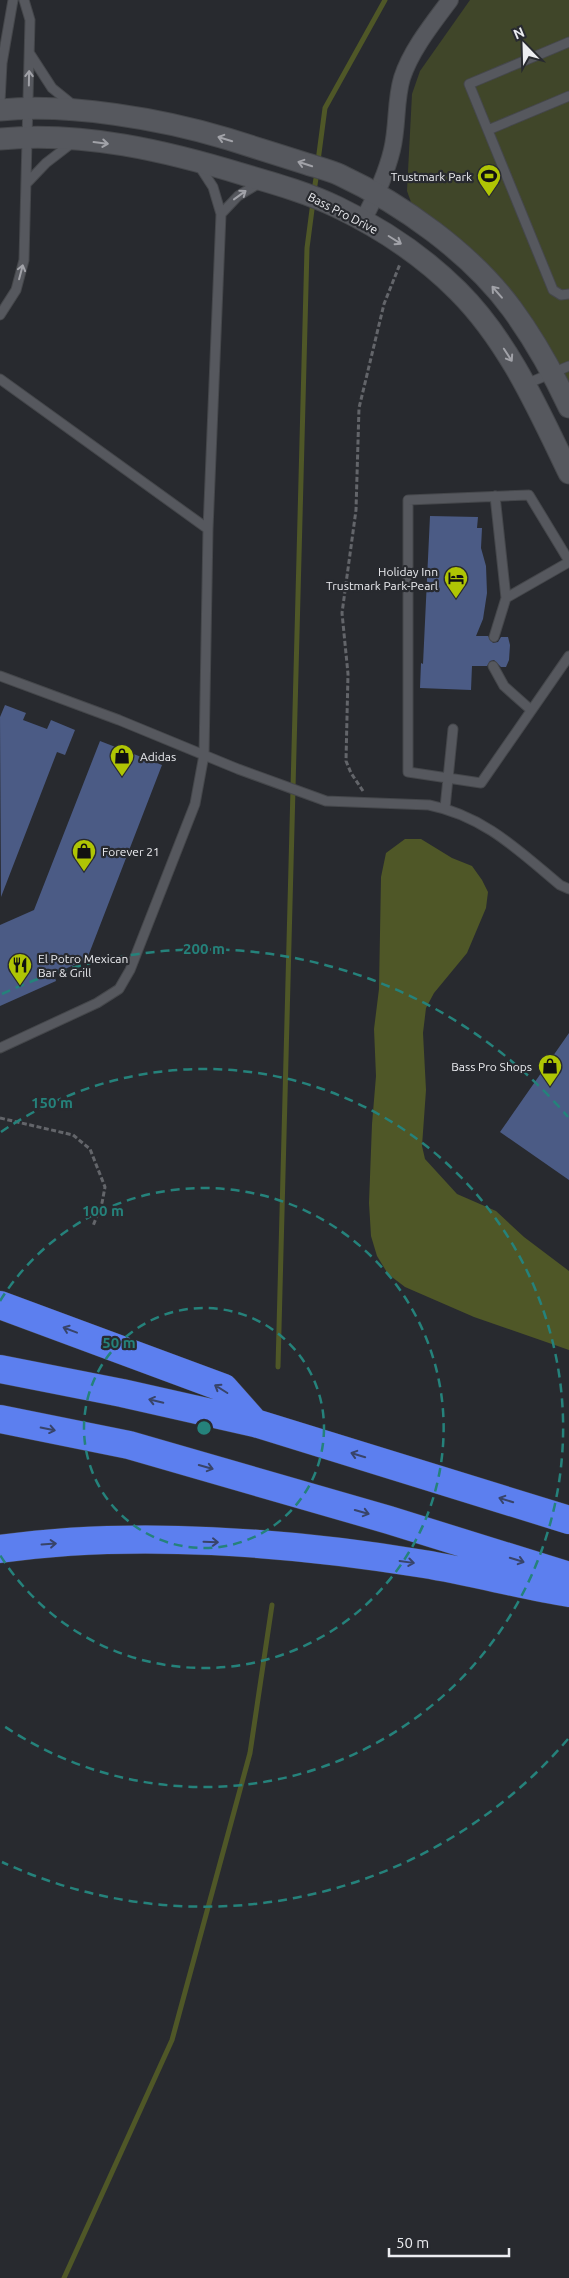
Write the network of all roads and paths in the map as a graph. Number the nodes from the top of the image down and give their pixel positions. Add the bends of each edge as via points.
1 (13, 0) edge
2 (24, 0) edge
3 (450, 0) edge
4 (569, 42) edge
5 (30, 54) junction
6 (1, 64) edge
7 (569, 96) edge
8 (0, 102) edge
9 (28, 109) junction
10 (0, 110) edge
11 (85, 112) junction
12 (488, 130) junction
13 (28, 138) junction
14 (0, 139) edge
15 (76, 140) junction
16 (190, 158) junction
17 (263, 180) junction
18 (26, 184) junction
19 (377, 195) junction
20 (220, 214) junction
21 (363, 220) junction
22 (407, 248) junction
23 (569, 294) edge
24 (0, 315) edge
25 (561, 370) edge
26 (0, 379) edge
27 (526, 384) junction
28 (569, 407) edge
29 (569, 473) edge
30 (495, 496) junction
31 (208, 529) junction
32 (569, 562) edge
33 (506, 598) junction
34 (494, 637) dead end
35 (569, 656) edge
36 (493, 666) dead end
37 (0, 676) edge
38 (532, 710) junction
39 (453, 729) dead end
40 (204, 755) junction
41 (449, 778) junction
42 (366, 803) junction
43 (445, 808) junction
44 (569, 889) edge
45 (0, 1048) edge
46 (0, 1118) edge
47 (93, 1226) dead end
48 (0, 1305) edge
49 (0, 1369) edge
50 (0, 1419) edge
51 (255, 1423) junction
52 (569, 1520) edge
53 (0, 1549) edge
54 (569, 1576) edge
55 (569, 1594) edge

1 - 6 lane
2 - 5 lane via 30,20
3 - 19 street via 415,50 402,76 392,149
4 - 12 lane via 469,84
9 -> 5 lane
5 - 11 lane via 52,88
6 - 8 lane
7 - 12 lane
9 - 10 street
9 - 11 street
9 - 13 lane
19 -> 11 street via 339,174 197,130
12 - 23 lane via 553,290 561,295
13 - 14 street, Bass Pro Drive
13 - 15 street, Bass Pro Drive
13 - 18 lane
15 -> 16 street, Bass Pro Drive via 137,147
15 - 18 lane via 46,163
16 - 17 street, Bass Pro Drive
16 - 20 lane via 209,179
20 -> 17 lane via 238,196
17 - 21 street, Bass Pro Drive via 309,195
24 -> 18 lane via 16,290 24,260
19 - 21 street
25 -> 19 street via 478,270 426,226
20 - 31 lane
21 -> 22 street, Bass Pro Drive
22 -> 27 street, Bass Pro Drive via 458,290 488,326
22 - 42 path via 384,304 358,408 356,510 342,613 348,674 346,761 363,790
25 - 27 lane
25 - 28 street
26 - 31 lane
27 - 29 street, Bass Pro Drive
30 - 32 lane via 529,495
30 - 33 lane
30 - 41 lane via 408,500 408,772
31 - 40 lane
32 - 33 lane
33 - 34 lane
35 - 38 lane
36 - 38 lane via 504,686
37 - 40 lane
38 - 41 lane via 481,783
39 - 41 lane
40 - 42 lane via 326,801
40 - 45 lane via 195,804 130,970 119,989 97,1004
41 - 43 lane
42 - 43 lane
43 - 44 lane via 474,819 496,833 560,886
46 - 47 path via 73,1134 90,1149 105,1188
51 -> 48 highway via 224,1388
51 -> 49 highway
50 -> 54 highway via 128,1445
52 -> 51 highway
53 -> 55 highway via 71,1542 153,1541 278,1546 424,1564

